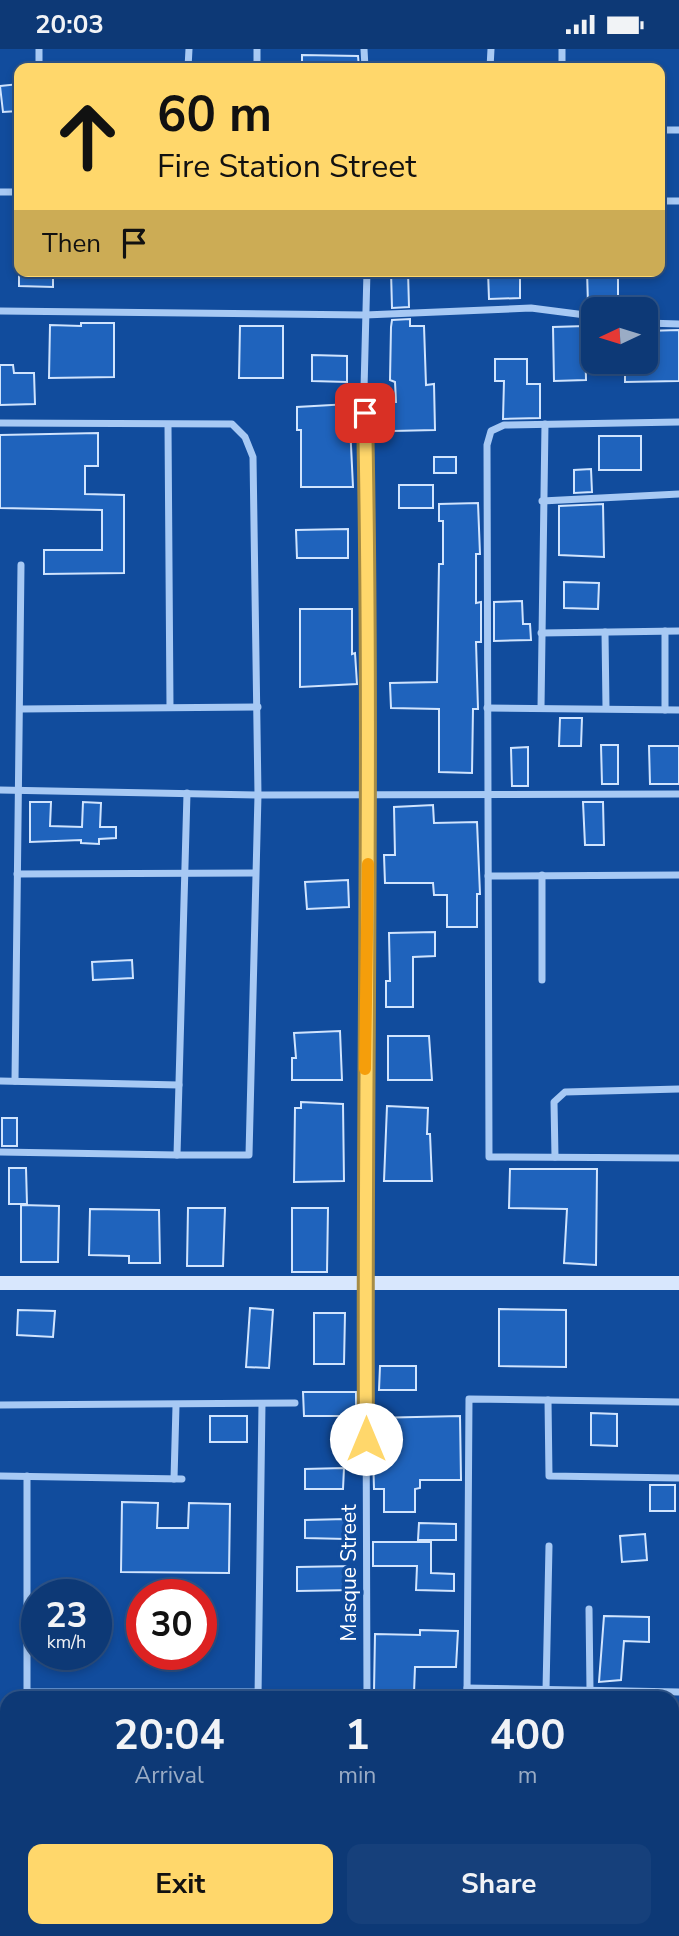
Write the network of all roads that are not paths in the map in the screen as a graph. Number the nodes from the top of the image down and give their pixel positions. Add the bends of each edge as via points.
1 (367, 277) edge
2 (0, 311) edge
3 (581, 314) edge
4 (365, 315) junction
5 (658, 323) edge
6 (679, 324) edge
7 (679, 422) edge
8 (0, 423) edge
9 (545, 424) junction
10 (169, 425) junction
11 (679, 493) edge
12 (542, 501) junction
13 (21, 565) dead end
14 (665, 631) junction
15 (679, 631) edge
16 (605, 632) junction
17 (541, 633) junction
18 (170, 707) junction
19 (258, 707) junction
20 (487, 708) junction
21 (541, 708) junction
22 (606, 708) junction
23 (21, 709) junction
24 (665, 710) junction
25 (679, 710) edge
26 (0, 790) edge
27 (19, 790) junction
28 (187, 793) junction
29 (369, 794) junction
30 (488, 794) junction
31 (679, 794) edge
32 (258, 795) junction
33 (184, 873) junction
34 (255, 873) junction
35 (17, 874) junction
36 (542, 875) junction
37 (679, 875) edge
38 (488, 876) junction
39 (542, 980) dead end
40 (0, 1081) edge
41 (15, 1081) junction
42 (179, 1085) junction
43 (679, 1089) edge
44 (0, 1152) edge
45 (177, 1155) junction
46 (555, 1157) junction
47 (679, 1158) edge
48 (366, 1281) junction
49 (0, 1283) edge
50 (679, 1283) edge
51 (548, 1400) junction
52 (679, 1402) edge
53 (262, 1403) junction
54 (295, 1403) dead end
55 (0, 1405) edge
56 (176, 1406) junction
57 (0, 1476) edge
58 (27, 1476) junction
59 (679, 1478) edge
60 (549, 1546) dead end
61 (589, 1609) dead end
62 (467, 1688) joint
63 (546, 1690) junction
64 (590, 1690) junction
65 (27, 1691) edge
66 (258, 1691) edge
67 (367, 1691) edge
68 (634, 1691) edge

1 - 4 street, Masque Street
2 - 4 street
3 - 4 street via 531,308
4 - 29 street, Masque Street
5 - 6 street
7 - 9 street
8 - 10 street
9 - 12 street
9 - 20 street via 504,425 491,431 487,445
10 - 18 street
10 - 19 street via 232,424 245,437 253,457
11 - 12 street
12 - 17 street
13 - 23 street
14 - 15 street
14 - 16 street
14 - 24 street
16 - 17 street
16 - 22 street
17 - 21 street
18 - 19 street
18 - 23 street
19 - 32 street
20 - 21 street
20 - 30 street
21 - 22 street
22 - 24 street
23 - 27 street
24 - 25 street
26 - 27 street
27 - 28 street
27 - 35 street
28 - 32 street
28 - 33 street
29 - 30 street
29 - 32 street
29 - 48 street, Masque Street
30 - 31 street
30 - 38 street
32 - 34 street
33 - 34 street
33 - 35 street
33 - 42 street
34 - 45 street via 249,1155
35 - 41 street
36 - 37 street
36 - 38 street
36 - 39 street
38 - 46 street via 489,1157
40 - 41 street
41 - 42 street
42 - 45 street
43 - 46 street via 565,1091 554,1102
44 - 45 street
46 - 47 street
48 - 49 street
48 - 50 street
48 - 67 street, Masque Street
51 - 52 street
51 - 59 street via 549,1476
51 - 62 street via 469,1399
53 - 54 street
53 - 56 street
53 - 66 street
55 - 56 street
56 - 58 street via 178,1479
57 - 58 street
58 - 65 street
60 - 63 street
61 - 64 street
62 - 63 street
63 - 64 street
64 - 68 street

